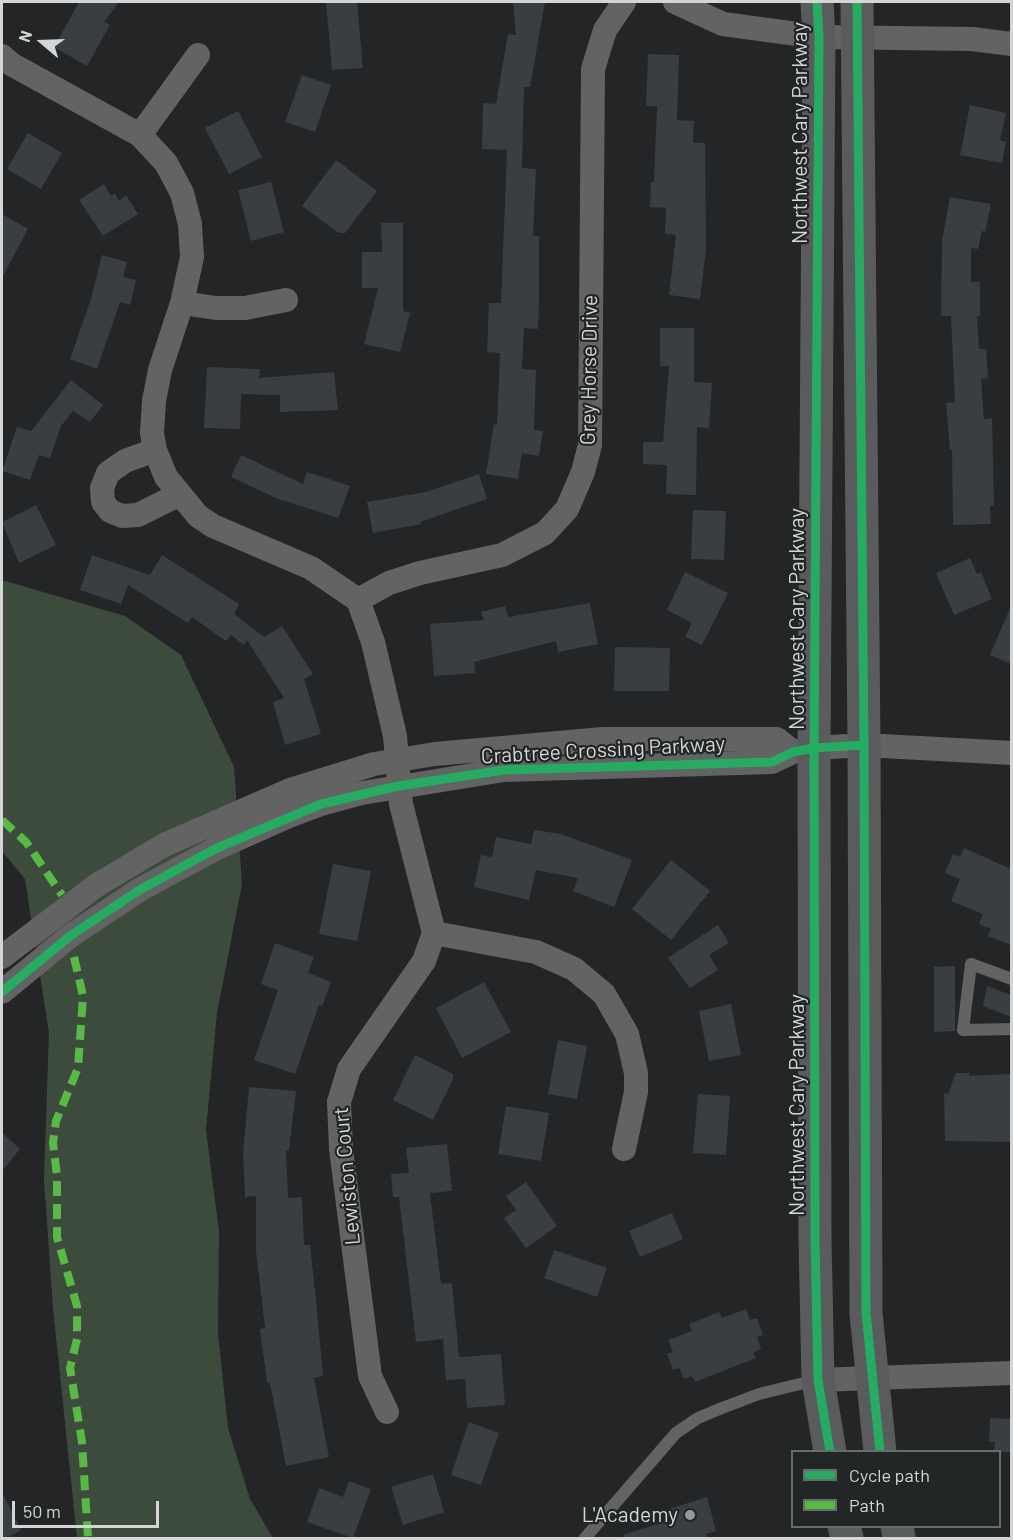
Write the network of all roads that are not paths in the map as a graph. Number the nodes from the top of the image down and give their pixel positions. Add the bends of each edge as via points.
1 (624, 2) edge
2 (675, 2) edge
3 (817, 2) edge
4 (857, 2) edge
5 (819, 37) junction
6 (857, 38) junction
7 (1011, 44) edge
8 (198, 55) dead end
9 (5, 66) edge
10 (140, 135) junction
11 (286, 300) dead end
12 (182, 303) junction
13 (155, 450) junction
14 (178, 495) junction
15 (358, 600) junction
16 (864, 745) junction
17 (803, 750) junction
18 (1011, 753) edge
19 (396, 760) junction
20 (398, 786) junction
21 (434, 933) junction
22 (2, 957) edge
23 (1011, 978) edge
24 (2, 992) edge
25 (1011, 1029) edge
26 (624, 1149) dead end
27 (1011, 1372) edge
28 (870, 1378) junction
29 (818, 1380) junction
30 (387, 1412) dead end
31 (830, 1450) edge
32 (880, 1450) edge
33 (585, 1539) edge

1 - 15 street, Grey Horse Drive via 605,30 594,69 590,445 567,509 544,533 502,555 420,573 389,583
2 - 5 street via 723,24
3 - 5 main road, Northwest Cary Parkway
4 - 6 main road
5 - 6 street
5 - 17 main road, Northwest Cary Parkway
6 - 7 street via 972,39
6 - 16 main road
8 - 10 street
9 - 10 street
10 - 12 street via 166,163 182,193 190,224 192,257
11 - 12 street via 244,308
12 - 13 street via 154,401
13 - 14 street
13 - 14 street via 125,461 108,473 102,488 103,502 110,511 122,516 138,515
14 - 15 street via 213,526 311,567
15 - 19 street via 385,683
16 - 17 street, Crabtree Crossing Parkway
16 - 18 street, Crabtree Crossing Parkway
16 - 28 main road via 865,1245
17 - 19 street, Crabtree Crossing Parkway via 777,739 603,739 523,744
17 - 20 street, Crabtree Crossing Parkway via 772,762 538,767
17 - 29 main road, Northwest Cary Parkway
19 - 20 street
19 - 22 street, Crabtree Crossing Parkway via 290,790 194,831 97,885
20 - 21 street
20 - 24 street, Crabtree Crossing Parkway via 321,804 217,848 95,919
21 - 26 street via 545,955 574,969 604,994 627,1034 636,1073
21 - 30 street, Lewiston Court via 423,961 349,1069 339,1102 340,1140 370,1376
23 - 25 lane via 971,964 963,1030
27 - 28 street
28 - 29 street
28 - 32 main road
29 - 31 main road, Northwest Cary Parkway
29 - 33 lane via 759,1394 698,1418 676,1433

